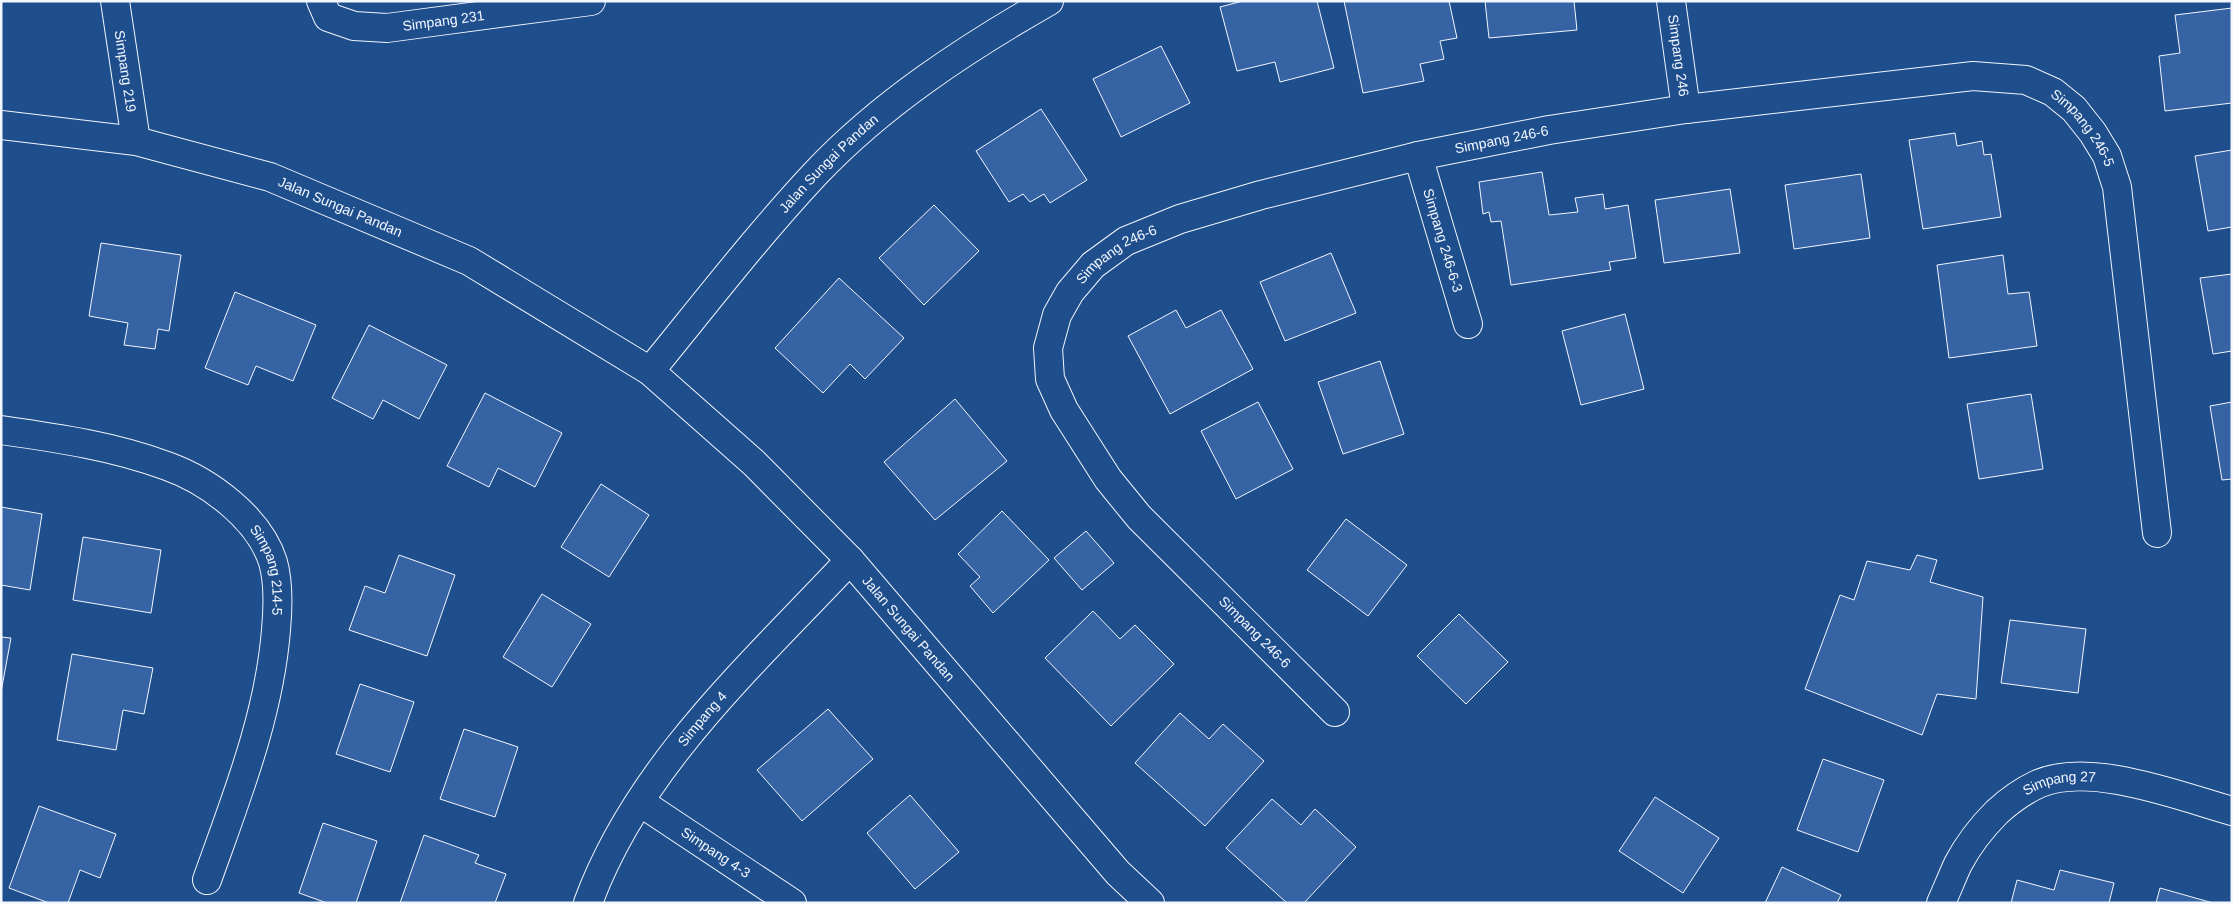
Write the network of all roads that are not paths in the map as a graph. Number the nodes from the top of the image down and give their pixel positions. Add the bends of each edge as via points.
1 (115, 1) edge
2 (591, 1) edge
3 (1048, 1) edge
4 (1671, 1) edge
5 (324, 9) edge
6 (1686, 109) junction
7 (1, 125) edge
8 (136, 141) junction
9 (1418, 156) junction
10 (1468, 324) dead end
11 (650, 371) junction
12 (1, 430) edge
13 (2157, 534) dead end
14 (850, 560) junction
15 (1335, 712) dead end
16 (640, 802) junction
17 (2232, 811) edge
18 (207, 880) dead end
19 (588, 903) edge
20 (792, 903) edge
21 (1150, 903) edge
22 (1942, 903) edge

1 - 8 street, Simpang 219
2 - 5 street, Simpang 231 via 387,28 354,26
3 - 11 street, Jalan Sungai Pandan via 993,33 869,123 816,173 766,229
4 - 6 street, Simpang 246
6 - 9 street, Simpang 246-6 via 1549,130
6 - 13 street, Simpang 246-5 via 1973,76 2026,80 2052,92 2074,109 2107,156 2117,187
7 - 8 street, Jalan Sungai Pandan
8 - 11 street, Jalan Sungai Pandan via 270,177 469,261
9 - 10 street, Simpang 246-6-3
9 - 15 street, Simpang 246-6 via 1261,195 1180,219 1126,241 1093,265 1070,292 1057,315 1048,348 1050,379 1064,410 1108,479 1140,517
11 - 14 street, Jalan Sungai Pandan via 754,463
12 - 18 street, Simpang 214-5 via 81,442 168,466 230,502 265,542 273,563 277,592 275,650 270,682 253,751
14 - 16 street, Simpang 4 via 703,716
14 - 21 street, Jalan Sungai Pandan via 1118,873
16 - 19 street, Simpang 4 via 608,856
16 - 20 street, Simpang 4-3
17 - 22 street, Simpang 27 via 2134,782 2098,777 2068,778 2039,784 2010,800 1984,825 1959,863

